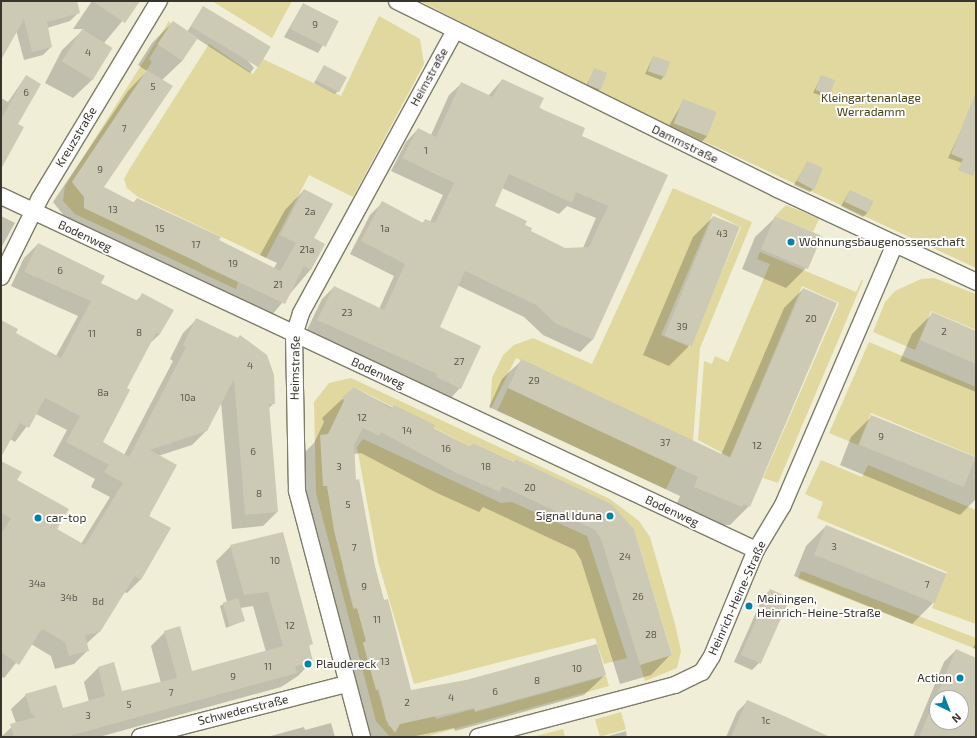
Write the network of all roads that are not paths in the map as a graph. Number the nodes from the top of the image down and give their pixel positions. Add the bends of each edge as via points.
1 (158, 1) edge
2 (397, 1) edge
3 (455, 30) junction
4 (1, 196) edge
5 (35, 213) junction
6 (896, 244) junction
7 (1, 277) edge
8 (976, 282) edge
9 (294, 334) junction
10 (756, 550) junction
11 (346, 684) junction
12 (140, 737) edge
13 (362, 737) edge
14 (478, 737) edge

1 - 5 street, Kreuzstraße via 40,198
2 - 3 street, Dammstraße
3 - 6 street, Dammstraße
3 - 9 street, Heimstraße via 301,313
4 - 5 street, Bodenweg
5 - 7 street, Kreuzstraße
5 - 9 street, Bodenweg
6 - 8 street, Dammstraße
6 - 10 street, Heinrich-Heine-Straße via 784,505
9 - 10 street, Bodenweg
9 - 11 street, Heimstraße via 297,491
10 - 14 street, Heinrich-Heine-Straße via 712,656 702,672 675,685
11 - 12 street, Schwedenstraße
11 - 13 street, Heimstraße

